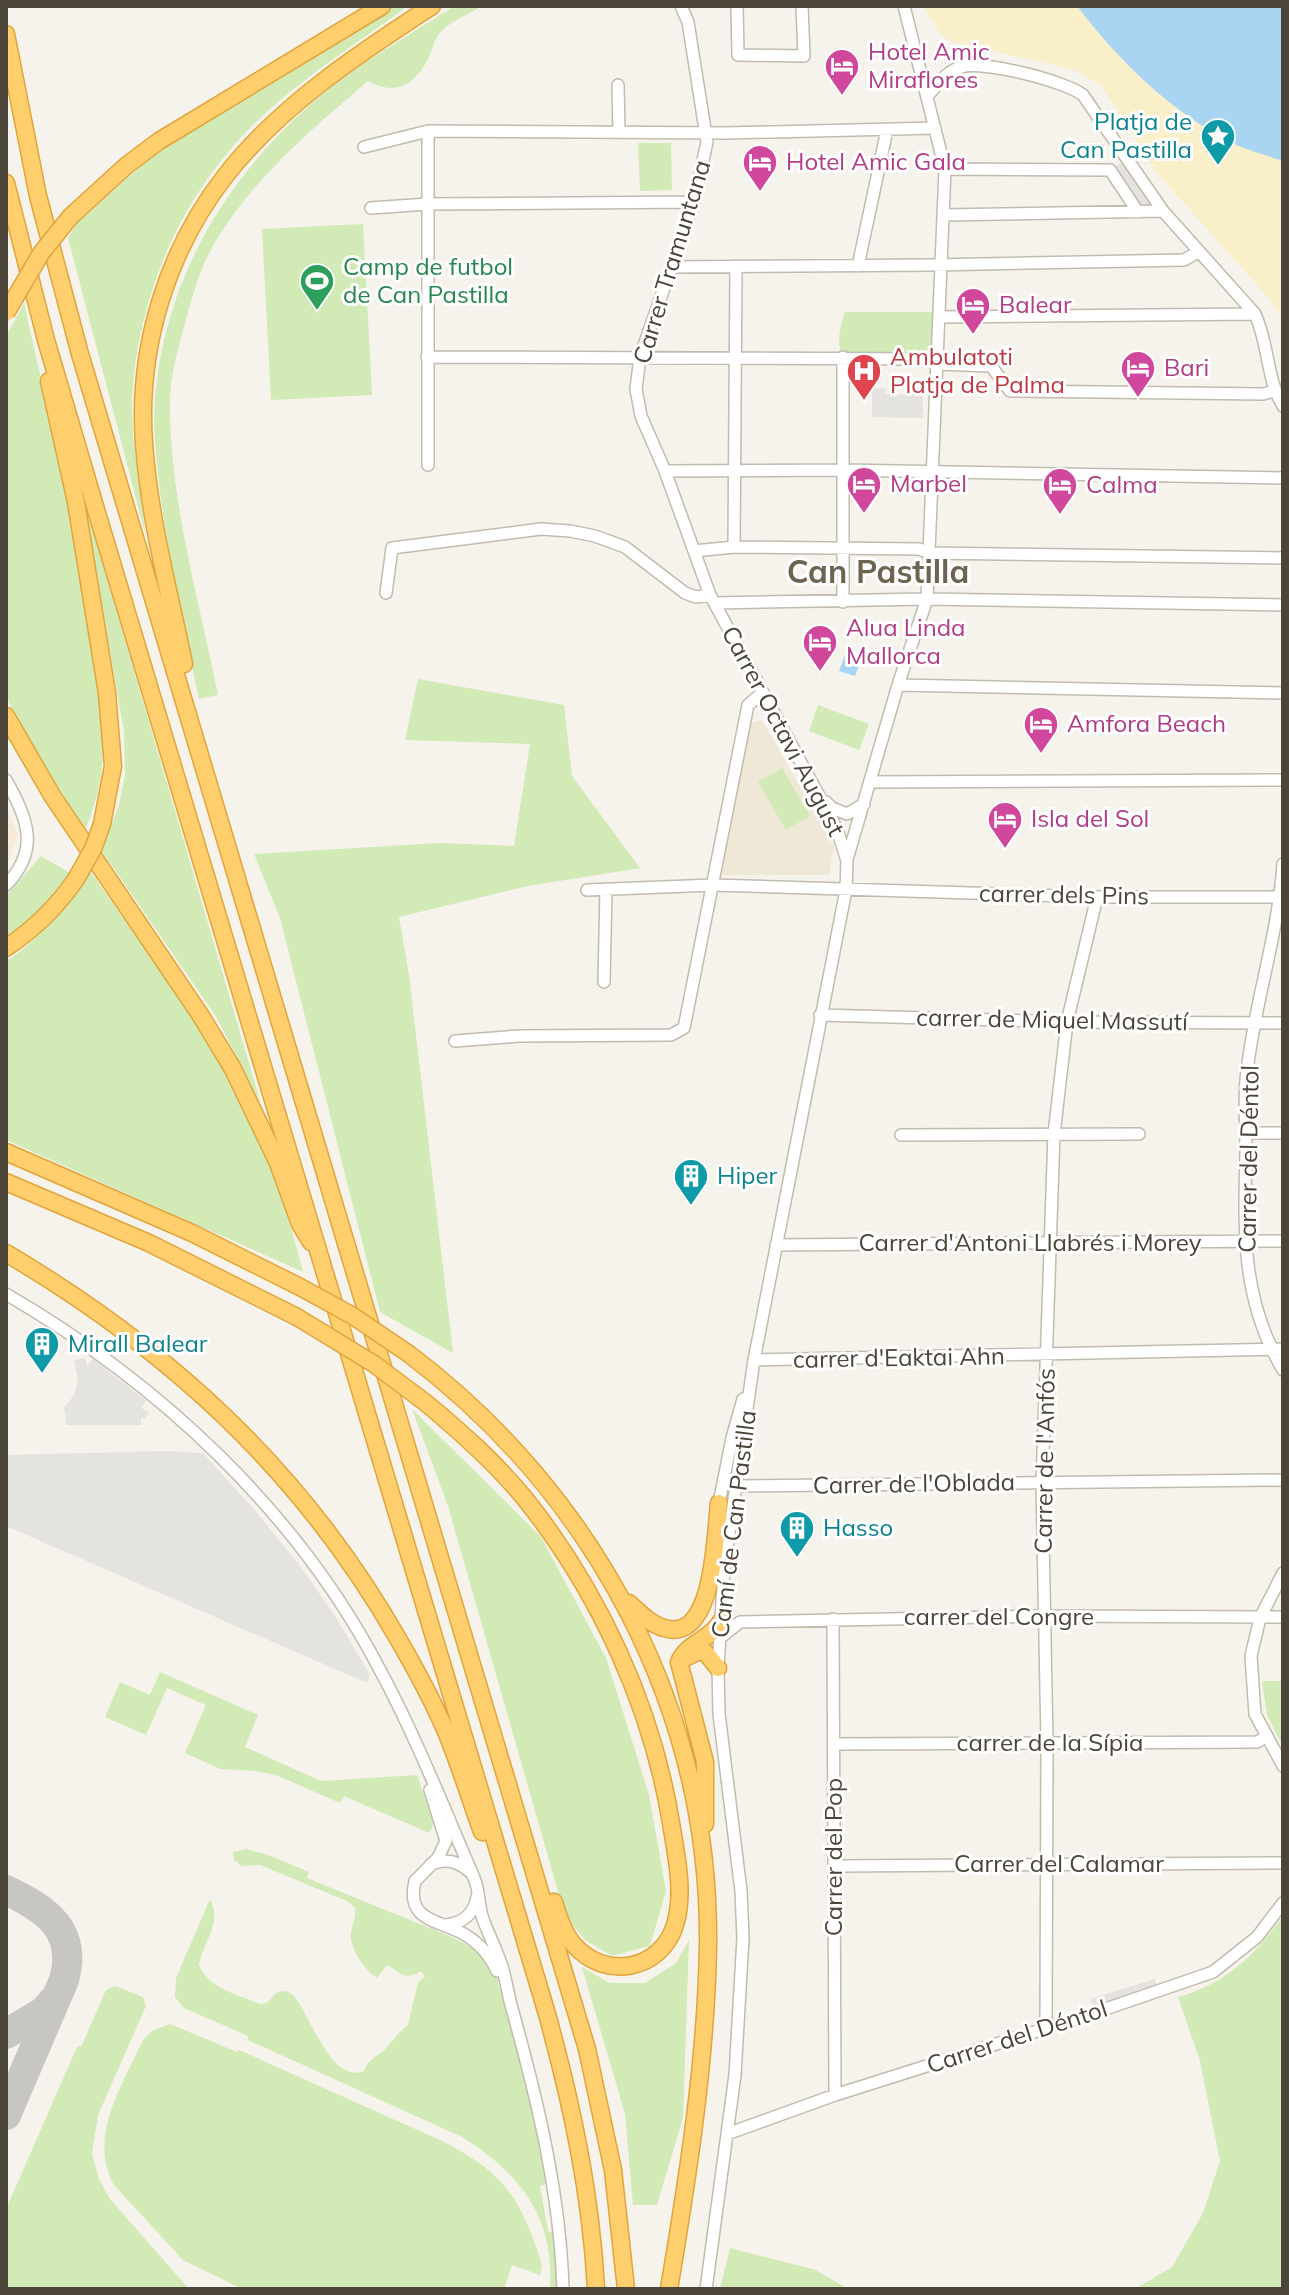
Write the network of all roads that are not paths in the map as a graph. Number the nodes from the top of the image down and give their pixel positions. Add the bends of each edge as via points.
1 (382, 6) edge
2 (432, 6) edge
3 (681, 6) edge
4 (737, 6) edge
5 (802, 6) edge
6 (904, 6) edge
7 (6, 34) edge
8 (618, 85) dead end
9 (928, 95) junction
10 (935, 128) junction
11 (887, 130) junction
12 (428, 131) junction
13 (619, 132) junction
14 (706, 132) junction
15 (364, 147) dead end
16 (1127, 160) junction
17 (945, 169) junction
18 (1110, 170) junction
19 (6, 183) edge
20 (694, 202) junction
21 (427, 204) junction
22 (371, 208) dead end
23 (1163, 211) junction
24 (1138, 212) junction
25 (943, 215) junction
26 (1198, 252) junction
27 (941, 265) junction
28 (736, 266) junction
29 (858, 266) junction
30 (671, 267) junction
31 (6, 313) edge
32 (1255, 314) junction
33 (940, 317) junction
34 (46, 340) junction
35 (427, 357) junction
36 (640, 357) junction
37 (843, 357) junction
38 (734, 359) junction
39 (937, 362) junction
40 (1274, 391) junction
41 (1283, 406) edge
42 (428, 465) dead end
43 (734, 470) junction
44 (844, 470) junction
45 (665, 471) junction
46 (933, 473) junction
47 (1283, 478) edge
48 (734, 547) junction
49 (844, 550) junction
50 (694, 551) junction
51 (930, 553) junction
52 (1283, 558) edge
53 (386, 593) dead end
54 (712, 599) junction
55 (927, 599) junction
56 (843, 602) junction
57 (1283, 605) edge
58 (898, 685) junction
59 (183, 693) junction
60 (762, 693) junction
61 (1283, 693) edge
62 (6, 716) edge
63 (6, 780) edge
64 (1283, 780) edge
65 (871, 782) junction
66 (822, 798) junction
67 (864, 804) junction
68 (847, 861) junction
69 (1283, 864) edge
70 (6, 885) edge
71 (713, 885) junction
72 (606, 889) junction
73 (587, 890) dead end
74 (846, 890) junction
75 (1097, 897) junction
76 (1282, 897) edge
77 (6, 948) edge
78 (604, 982) dead end
79 (820, 1015) junction
80 (1067, 1022) junction
81 (1256, 1023) junction
82 (1283, 1023) edge
83 (455, 1041) dead end
84 (1246, 1133) junction
85 (1283, 1133) edge
86 (1054, 1134) junction
87 (1139, 1134) dead end
88 (901, 1135) dead end
89 (6, 1152) edge
90 (6, 1182) edge
91 (1050, 1241) junction
92 (1244, 1241) junction
93 (1283, 1241) edge
94 (776, 1245) junction
95 (6, 1253) edge
96 (322, 1261) junction
97 (6, 1294) edge
98 (1277, 1349) edge
99 (1046, 1355) junction
100 (754, 1360) junction
101 (1283, 1370) edge
102 (1283, 1480) edge
103 (1042, 1483) junction
104 (737, 1486) junction
105 (719, 1503) joint
106 (1283, 1573) edge
107 (621, 1596) junction
108 (1043, 1616) junction
109 (1283, 1617) edge
110 (1260, 1618) junction
111 (833, 1619) junction
112 (721, 1621) junction
113 (740, 1622) junction
114 (718, 1668) junction
115 (680, 1673) junction
116 (410, 1732) junction
117 (1266, 1737) junction
118 (497, 1742) junction
119 (1047, 1742) junction
120 (834, 1744) junction
121 (1283, 1766) edge
122 (703, 1862) junction
123 (1283, 1863) edge
124 (430, 1865) junction
125 (1047, 1865) junction
126 (834, 1866) junction
127 (473, 1876) junction
128 (478, 1896) junction
129 (1283, 1903) edge
130 (519, 1918) junction
131 (444, 1925) junction
132 (510, 2001) junction
133 (1046, 2029) junction
134 (835, 2095) junction
135 (727, 2134) junction
136 (563, 2289) edge
137 (596, 2289) edge
138 (626, 2289) edge
139 (669, 2289) edge
140 (706, 2289) edge

1 - 31 highway, bridge via 127,165 71,216 42,252
2 - 59 highway via 367,50 264,134 225,176 166,281 148,348 144,442 186,676
3 - 14 street, Carrer Tramuntana
4 - 5 street via 738,55 804,56
6 - 9 street
7 - 59 highway via 64,296
8 - 13 street
9 - 10 street
9 - 16 street via 948,74 968,65 1058,82 1092,105
10 - 11 street
10 - 17 street
11 - 14 street
11 - 29 street
12 - 13 street
12 - 15 street
12 - 21 street
13 - 14 street
14 - 20 street, Carrer Tramuntana
16 - 18 street
16 - 23 street
17 - 18 street
17 - 25 street
18 - 24 street
19 - 34 highway
20 - 21 street
20 - 30 street, Carrer Tramuntana
21 - 22 street
21 - 35 street
23 - 24 street
23 - 26 street
24 - 25 street
25 - 27 street
26 - 27 street via 1184,260
26 - 32 street
27 - 29 street
27 - 33 street
28 - 29 street
28 - 30 street
28 - 38 street
30 - 36 street, Carrer Tramuntana
32 - 33 street
32 - 40 street
33 - 39 street
34 - 77 highway, bridge via 49,386 76,502 109,708 113,766 102,824 76,879 45,918
34 - 96 highway
35 - 36 street
35 - 42 street
36 - 38 street
36 - 45 street, Carrer Tramuntana via 636,389 641,416
37 - 38 street
37 - 39 street
37 - 44 street
38 - 43 street
39 - 40 street via 991,366 1010,391
39 - 46 street
40 - 41 street
43 - 44 street
43 - 45 street
43 - 48 street
44 - 46 street
44 - 49 street
45 - 50 street, Carrer Tramuntana
46 - 47 street
46 - 51 street
48 - 49 street
48 - 50 street
49 - 51 street
49 - 56 street
50 - 54 street, Carrer Tramuntana
51 - 52 street
51 - 55 street
53 - 54 street via 392,548 541,529 595,536 625,547 685,593
54 - 56 street
54 - 60 street, Carrer Octavi August
55 - 56 street
55 - 57 street
55 - 58 street
58 - 61 street
58 - 65 street
59 - 118 highway
60 - 66 street, Carrer Octavi August
60 - 71 street via 748,705
62 - 96 highway via 53,797 233,1069 278,1163 300,1224
63 - 70 street via 28,834 22,862
64 - 65 street
65 - 67 street
66 - 67 street via 847,814
66 - 68 street, Carrer Octavi August
67 - 68 street
68 - 74 street, Camí de Can Pastilla
69 - 76 street, Carrer del Déntol
71 - 72 street, carrer dels Pins
71 - 74 street, carrer dels Pins
71 - 83 street via 684,1028 671,1035
72 - 73 street, carrer dels Pins
72 - 78 street
74 - 75 street, carrer dels Pins
74 - 79 street, Camí de Can Pastilla
75 - 76 street, carrer dels Pins
75 - 80 street, Carrer de l'Anfós
76 - 81 street, Carrer del Déntol
79 - 80 street, carrer de Miquel Massutí
79 - 94 street, Camí de Can Pastilla
80 - 81 street, carrer de Miquel Massutí
80 - 86 street, Carrer de l'Anfós
81 - 82 street, carrer de Miquel Massutí
81 - 84 street, Carrer del Déntol via 1246,1080
84 - 85 street
84 - 92 street, Carrer del Déntol
86 - 87 street
86 - 88 street
86 - 91 street, Carrer de l'Anfós
89 - 107 highway, bridge via 192,1233 300,1287 409,1354 478,1410 534,1470
90 - 118 highway, bridge via 162,1249 297,1317 374,1364 493,1464 535,1512 584,1585 628,1676 665,1792 677,1866 676,1919 655,1955 633,1967 612,1967 572,1944 558,1916 515,1772
91 - 92 street, Carrer d'Antoni Llabrés i Morey
91 - 94 street, Carrer d'Antoni Llabrés i Morey
91 - 99 street, Carrer de l'Anfós
92 - 93 street, Carrer d'Antoni Llabrés i Morey
92 - 98 street, Carrer del Déntol via 1257,1310
94 - 100 street, Camí de Can Pastilla
95 - 130 highway via 166,1362 262,1452 330,1533 381,1609 429,1696
96 - 130 highway
97 - 116 street via 145,1389 232,1468 335,1596 379,1667
98 - 99 street, carrer d'Eaktai Ahn
98 - 101 street, Carrer del Déntol
99 - 100 street, carrer d'Eaktai Ahn
99 - 103 street, Carrer de l'Anfós
100 - 104 street, Camí de Can Pastilla
100 - 105 street
102 - 103 street, Carrer de l'Oblada
103 - 104 street, Carrer de l'Oblada
103 - 108 street, Carrer de l'Anfós
104 - 112 street, Camí de Can Pastilla
105 - 107 highway via 707,1597 693,1621 679,1629 662,1628
106 - 110 street
107 - 122 highway via 677,1733
108 - 110 street, carrer del Congre
108 - 111 street, carrer del Congre
108 - 119 street, Carrer de l'Anfós
109 - 110 street, carrer del Congre
110 - 117 street via 1251,1656 1252,1683 1255,1714
111 - 113 street, carrer del Congre
111 - 120 street, Carrer del Pop
112 - 113 street
112 - 113 street
112 - 114 street, Camí de Can Pastilla
112 - 115 highway via 683,1654
114 - 115 highway via 709,1655 697,1652
114 - 135 street, Camí de Can Pastilla via 743,1938
115 - 122 highway via 705,1762
116 - 124 street via 446,1837
116 - 127 street
117 - 119 street, carrer de la Sípia via 1257,1742
117 - 121 street
118 - 138 highway via 598,2094 618,2201
119 - 120 street, carrer de la Sípia
119 - 125 street, Carrer de l'Anfós
120 - 126 street, Carrer del Pop
122 - 139 highway via 708,1944 702,2044 687,2186
123 - 125 street, Carrer del Calamar
124 - 127 street via 453,1861
124 - 131 street via 415,1881 414,1898 425,1918
125 - 126 street, Carrer del Calamar
125 - 133 street, Carrer de l'Anfós
126 - 134 street, Carrer del Pop
127 - 128 street
128 - 131 street via 467,1917
128 - 132 street
129 - 133 street, Carrer del Déntol via 1257,1937 1213,1972
130 - 137 highway via 578,2135
131 - 132 street via 487,1953
132 - 136 street via 544,2138
133 - 134 street, Carrer del Déntol
134 - 135 street, Carrer del Déntol
135 - 140 street, Camí de Can Pastilla

